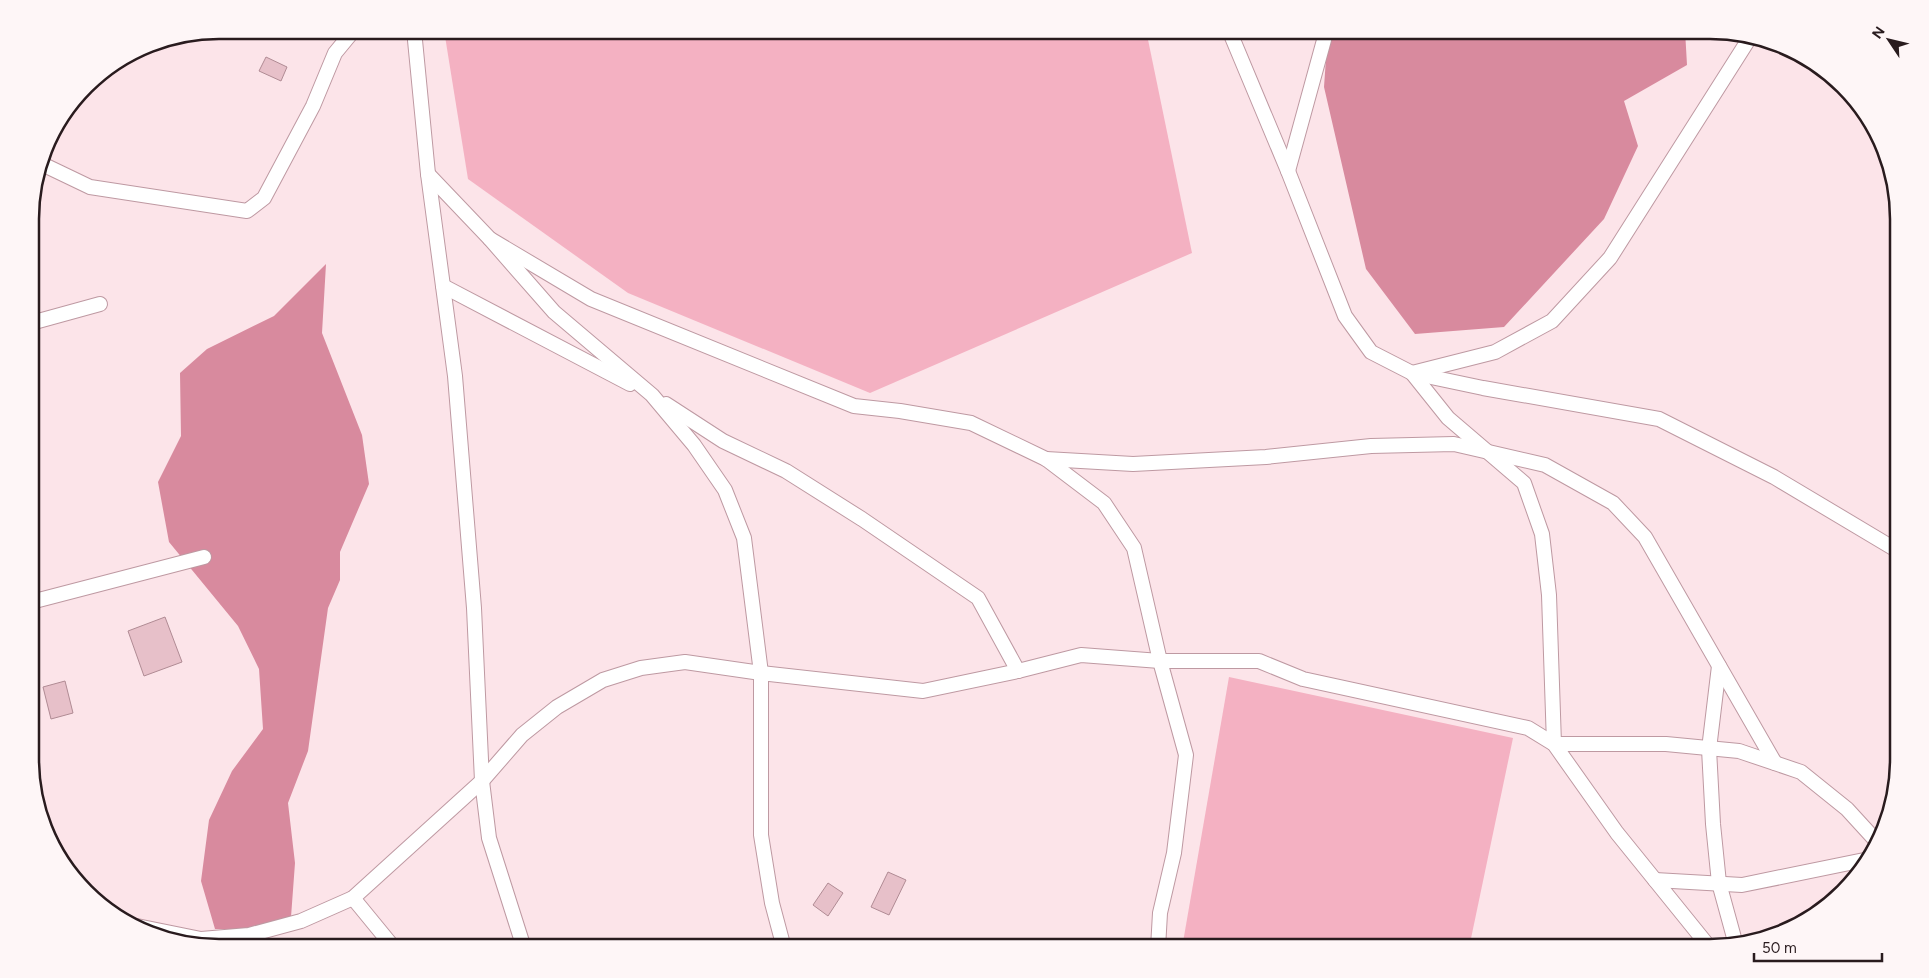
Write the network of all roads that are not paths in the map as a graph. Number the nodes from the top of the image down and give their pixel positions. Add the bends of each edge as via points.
1 (347, 39) edge
2 (415, 39) edge
3 (1233, 39) edge
4 (1324, 39) edge
5 (1747, 42) edge
6 (47, 166) edge
7 (1288, 171) junction
8 (428, 174) junction
9 (490, 239) junction
10 (443, 286) junction
11 (100, 304) dead end
12 (39, 321) edge
13 (1412, 373) junction
14 (652, 395) junction
15 (1488, 452) junction
16 (1046, 459) junction
17 (1890, 546) edge
18 (204, 556) dead end
19 (39, 600) edge
20 (1160, 661) junction
21 (1719, 666) junction
22 (1018, 671) junction
23 (761, 673) junction
24 (1554, 744) junction
25 (1709, 748) junction
26 (1775, 763) junction
27 (482, 781) junction
28 (1873, 837) edge
29 (1859, 861) edge
30 (1655, 880) junction
31 (1719, 883) junction
32 (353, 898) junction
33 (174, 934) edge
34 (197, 938) edge
35 (1734, 938) edge
36 (204, 939) edge
37 (387, 939) edge
38 (521, 939) edge
39 (782, 939) edge
40 (1159, 939) edge
41 (1703, 939) edge

1 - 6 street via 336,53 313,106 264,198 247,211 90,187
2 - 8 street
3 - 7 street
4 - 7 street
5 - 13 street via 1610,258 1552,321 1495,352
7 - 13 street via 1345,316 1371,352
8 - 9 street
8 - 10 street
9 - 14 street via 554,312
9 - 16 street via 591,299 854,406 971,423
10 - 14 street
10 - 27 street via 455,376 468,530
11 - 12 street
13 - 15 street via 1448,418
13 - 17 street via 1659,419 1774,477
14 - 22 street via 723,441 786,470 978,598
14 - 23 street via 694,445 725,490 744,538
15 - 16 street via 1454,444 1371,446 1266,457 1133,464
15 - 21 street via 1545,465 1612,503 1645,537
15 - 24 street via 1524,483 1542,534 1549,595
16 - 20 street via 1104,503 1134,548
18 - 19 street
20 - 22 street via 1081,656
20 - 24 street via 1260,661 1303,679 1528,728
20 - 40 street via 1186,755 1174,853 1160,913
21 - 25 street
21 - 26 street
22 - 23 street via 923,691
23 - 27 street via 685,662 641,668 603,680 557,707 522,734
23 - 39 street via 761,835
24 - 25 street via 1666,744
24 - 30 street
25 - 26 street via 1739,751
25 - 31 street
26 - 28 street via 1801,772 1847,809
27 - 32 street
27 - 38 street via 489,838
29 - 31 street via 1742,885
30 - 31 street
30 - 41 street
31 - 35 street
32 - 36 street via 301,921 249,935
32 - 37 street
33 - 34 street

